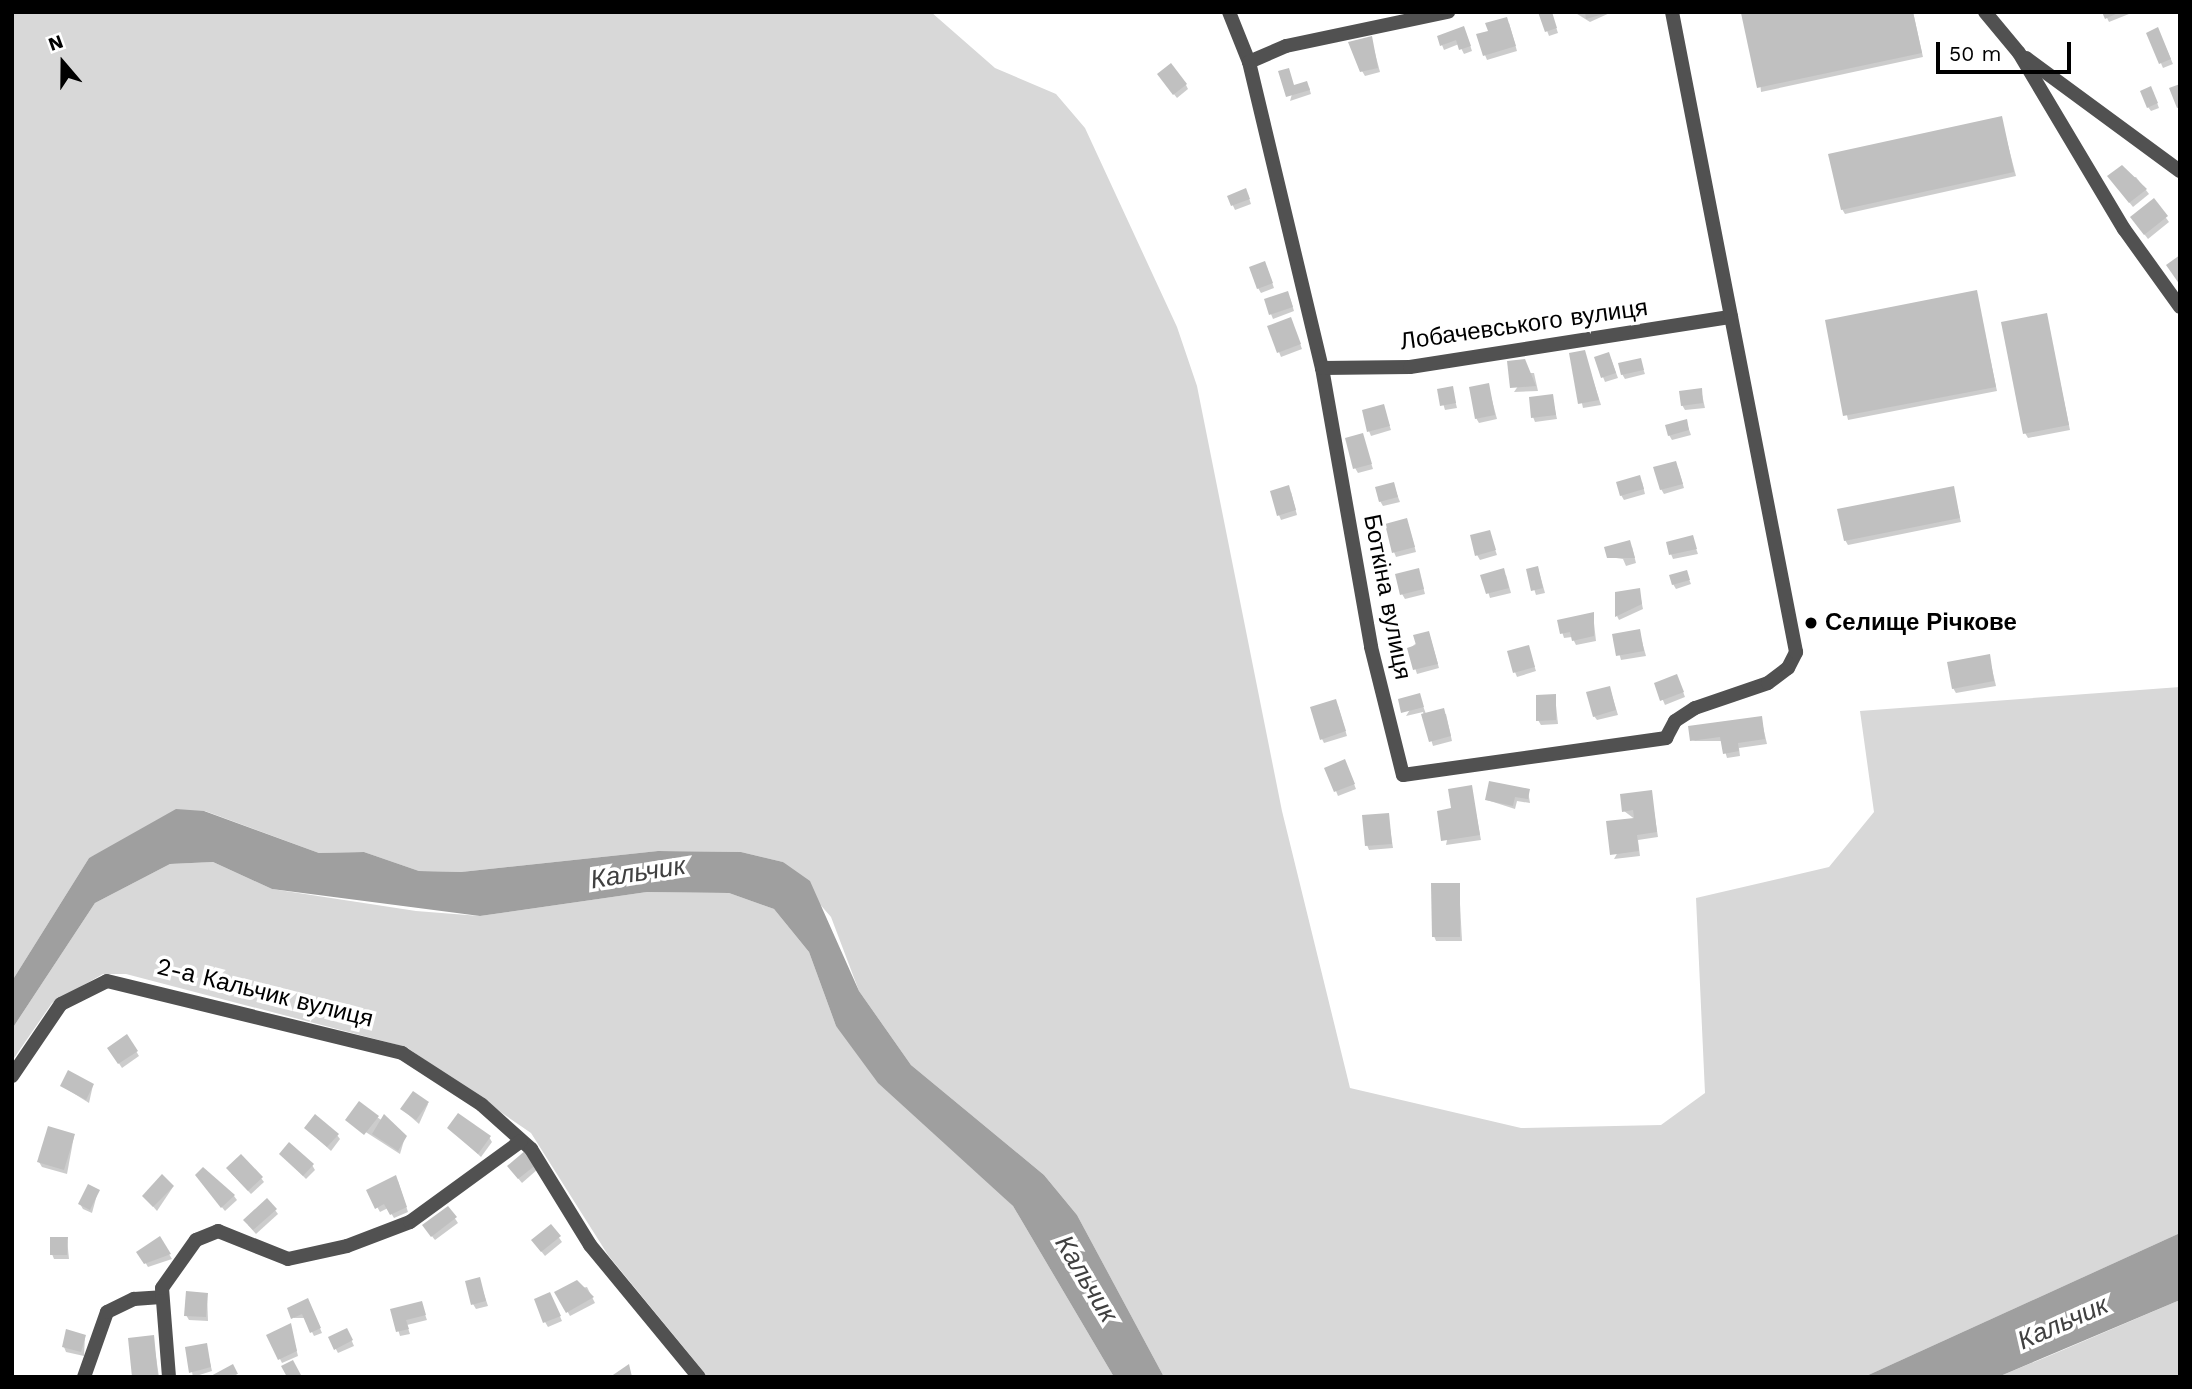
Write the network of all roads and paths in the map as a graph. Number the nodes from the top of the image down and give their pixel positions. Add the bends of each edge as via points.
1 (1229, 12) edge
2 (1448, 12) edge
3 (1672, 12) edge
4 (1985, 12) edge
5 (2019, 53) junction
6 (1249, 62) junction
7 (2180, 171) edge
8 (2180, 307) edge
9 (1731, 317) junction
10 (1322, 368) junction
11 (12, 1076) edge
12 (521, 1141) junction
13 (161, 1297) junction
14 (84, 1377) edge
15 (169, 1377) edge
16 (699, 1377) edge

1 - 6 street, Боткіна вулиця
2 - 6 street via 1286,46
3 - 9 street
4 - 5 street
5 - 7 street
5 - 8 street via 2124,229
6 - 10 street, Боткіна вулиця
9 - 10 street, Лобачевського вулиця via 1410,367
9 - 10 street, Боткіна вулиця via 1796,652 1788,668 1768,683 1695,708 1675,721 1666,737 1403,775 1371,647
11 - 12 street, 2-а Кальчик вулиця via 69,997 95,983 120,981 402,1053 482,1105
12 - 13 street via 410,1222 347,1246 288,1259 228,1234 204,1235 168,1273
12 - 16 street, 2-а Кальчик вулиця via 548,1170 590,1245
13 - 14 street via 107,1312
13 - 15 street

